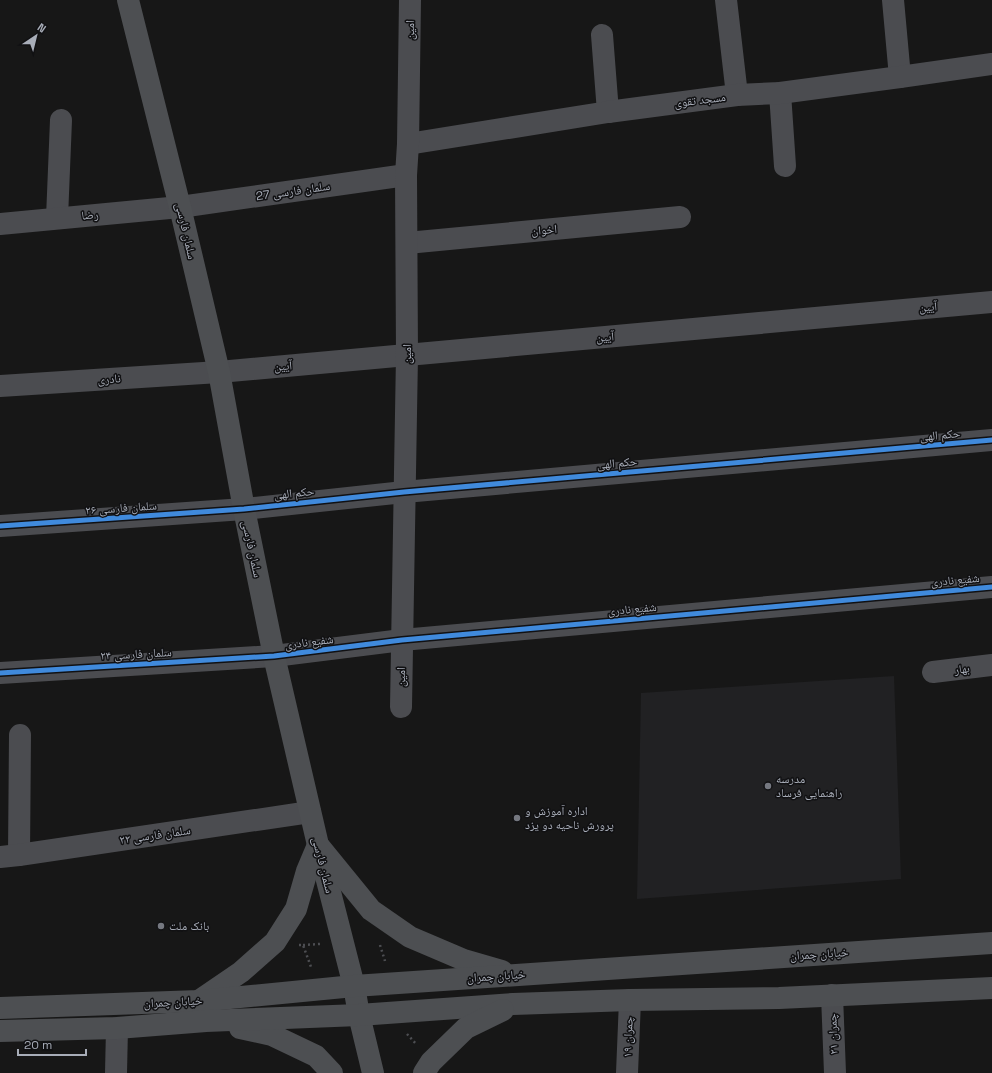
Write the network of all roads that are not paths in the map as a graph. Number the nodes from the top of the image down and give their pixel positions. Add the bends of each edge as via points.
1 (132, 0) edge
2 (410, 0) edge
3 (726, 0) edge
4 (893, 0) edge
5 (602, 35) dead end
6 (992, 64) edge
7 (900, 77) junction
8 (780, 92) junction
9 (738, 95) junction
10 (608, 112) junction
11 (61, 120) dead end
12 (408, 144) junction
13 (785, 166) dead end
14 (406, 175) junction
15 (180, 207) junction
16 (680, 217) dead end
17 (57, 218) junction
18 (0, 224) edge
19 (407, 243) junction
20 (992, 302) edge
21 (407, 355) junction
22 (219, 372) junction
23 (0, 386) edge
24 (992, 440) edge
25 (404, 492) junction
26 (244, 509) junction
27 (0, 526) edge
28 (992, 587) edge
29 (402, 640) junction
30 (274, 656) junction
31 (992, 665) edge
32 (933, 672) dead end
33 (0, 673) edge
34 (401, 707) dead end
35 (20, 735) dead end
36 (310, 812) junction
37 (318, 845) junction
38 (9, 856) edge
39 (992, 943) edge
40 (630, 967) junction
41 (513, 975) junction
42 (354, 986) junction
43 (992, 988) edge
44 (832, 995) junction
45 (630, 1000) junction
46 (199, 1001) junction
47 (513, 1004) junction
48 (0, 1008) edge
49 (359, 1015) junction
50 (206, 1021) junction
51 (116, 1028) junction
52 (0, 1031) edge
53 (116, 1073) edge
54 (332, 1073) edge
55 (373, 1073) edge
56 (424, 1073) edge
57 (627, 1073) edge
58 (835, 1073) edge

1 - 15 main road, سلمان فارسی
2 - 12 street, امین
3 - 9 street
4 - 7 street
5 - 10 street
6 - 7 street, مسجد تقوی
7 - 8 street, مسجد تقوی
8 - 9 street, مسجد تقوی
8 - 13 street
9 - 10 street, مسجد تقوی
10 - 12 street, مسجد تقوی
11 - 17 street
12 - 14 street, امین
14 - 15 street, سلمان فارسی 27
14 - 19 street, امین
15 - 17 street, رضا
15 - 22 main road, سلمان فارسی
16 - 19 street, اخوان
17 - 18 street, رضا
19 - 21 street, امین
20 - 21 street, آیین
21 - 22 street, آیین
21 - 25 street, امین
22 - 23 street, نادری
22 - 26 main road, سلمان فارسی
24 - 25 street, حکم الهی
25 - 26 street, حکم الهی
25 - 29 street, امین
26 - 27 street, سلمان فارسی ۲۶
26 - 30 main road, سلمان فارسی
28 - 29 street, شفیع نادری
29 - 30 street, شفیع نادری
29 - 34 street, امین
30 - 33 street, سلمان فارسی ۲۴
30 - 36 main road, سلمان فارسی
31 - 32 street, بهار
35 - 38 street
36 - 37 main road, سلمان فارسی
36 - 38 street, سلمان فارسی ۲۲
37 - 41 main road via 371,910 410,937 464,960
37 - 42 main road, سلمان فارسی
37 - 46 main road via 296,909 276,942 241,972
39 - 40 main road, خیابان چمران
40 - 41 main road, خیابان چمران
40 - 45 main road
41 - 42 main road, خیابان چمران
42 - 46 main road, خیابان چمران
42 - 49 main road, سلمان فارسی
43 - 44 main road, خیابان چمران
44 - 45 main road, خیابان چمران
44 - 58 street, چمران ۲۱
45 - 47 main road, خیابان چمران
45 - 57 street, چمران ۱۹
46 - 48 main road, خیابان چمران
47 - 49 main road, خیابان چمران
47 - 56 main road via 466,1028 431,1062
49 - 50 main road, خیابان چمران
49 - 55 main road, سلمان فارسی
50 - 51 main road, خیابان چمران
50 - 54 main road via 272,1035 316,1056
51 - 52 main road, خیابان چمران
51 - 53 street

